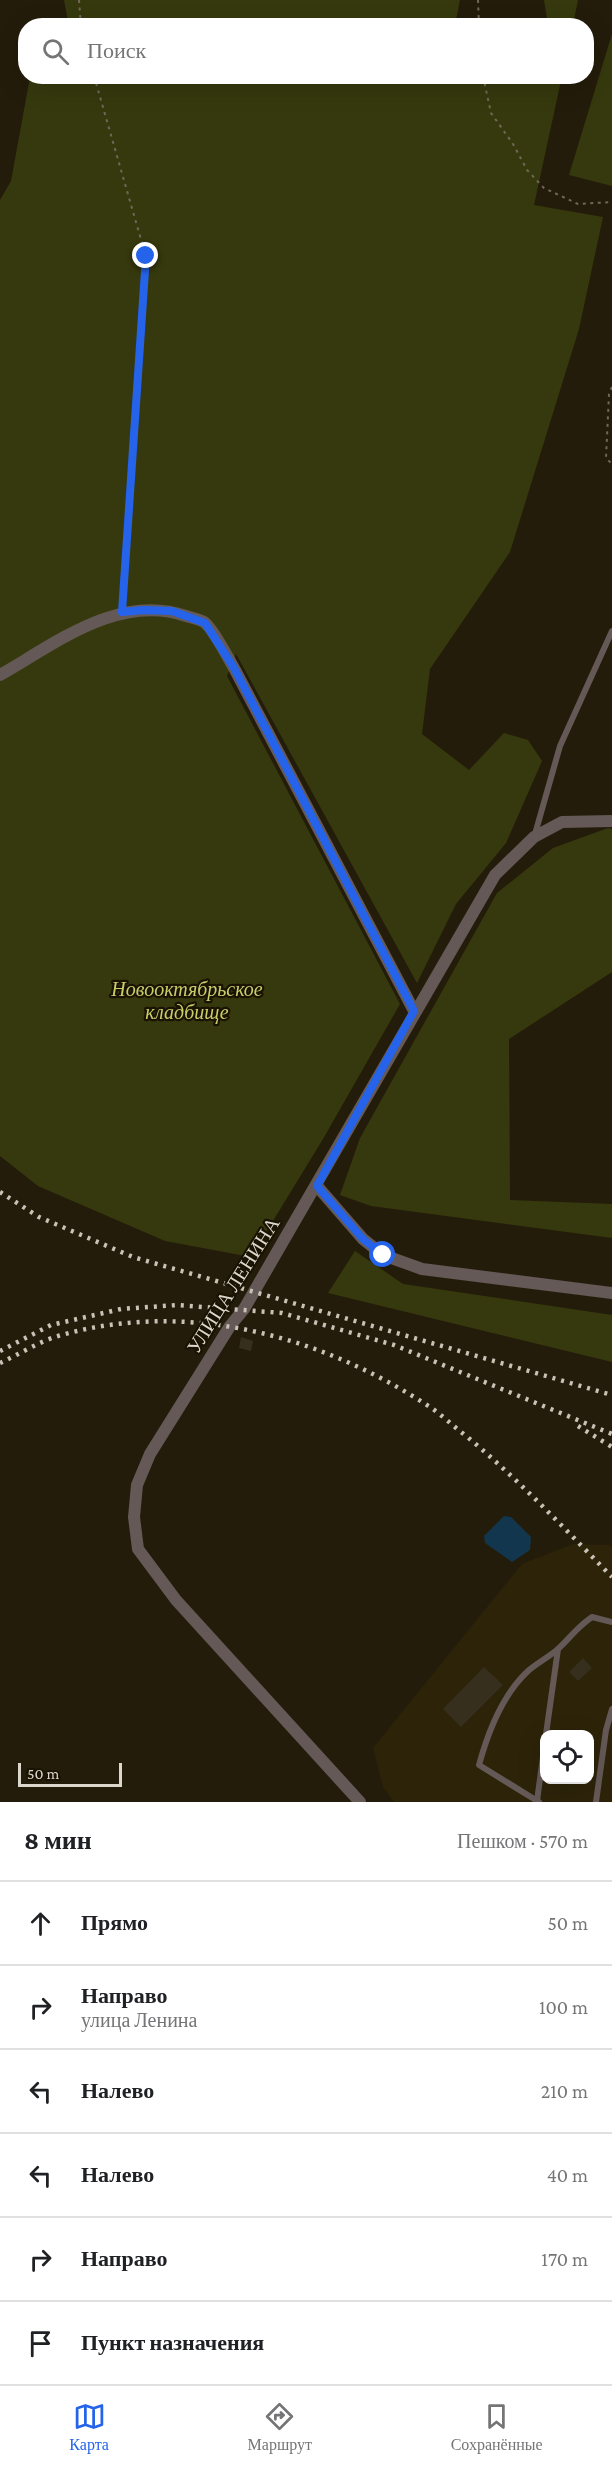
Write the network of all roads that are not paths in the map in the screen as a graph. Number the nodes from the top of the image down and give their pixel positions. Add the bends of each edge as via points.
1 (612, 631) edge
2 (0, 675) edge
3 (612, 821) edge
4 (534, 837) junction
5 (414, 1011) junction
6 (317, 1186) junction
7 (612, 1293) edge
8 (612, 1622) edge
9 (558, 1649) junction
10 (612, 1709) edge
11 (547, 1730) edge
12 (540, 1784) edge
13 (538, 1801) edge
14 (360, 1802) edge
15 (596, 1802) edge

1 - 4 lane via 561,746
2 - 5 street via 82,628 122,612 172,611 205,623 234,668
3 - 4 street, УЛИЦА ЛЕНИНА via 562,822
4 - 5 street, УЛИЦА ЛЕНИНА via 495,875
5 - 6 street, УЛИЦА ЛЕНИНА
6 - 7 street via 363,1239 383,1255 413,1266
6 - 14 street, УЛИЦА ЛЕНИНА via 244,1309 150,1454 137,1485 134,1517 138,1549 176,1600
8 - 9 lane via 592,1617
9 - 11 lane
9 - 13 lane via 527,1672 505,1701 487,1735 479,1765
10 - 15 lane
12 - 13 lane

